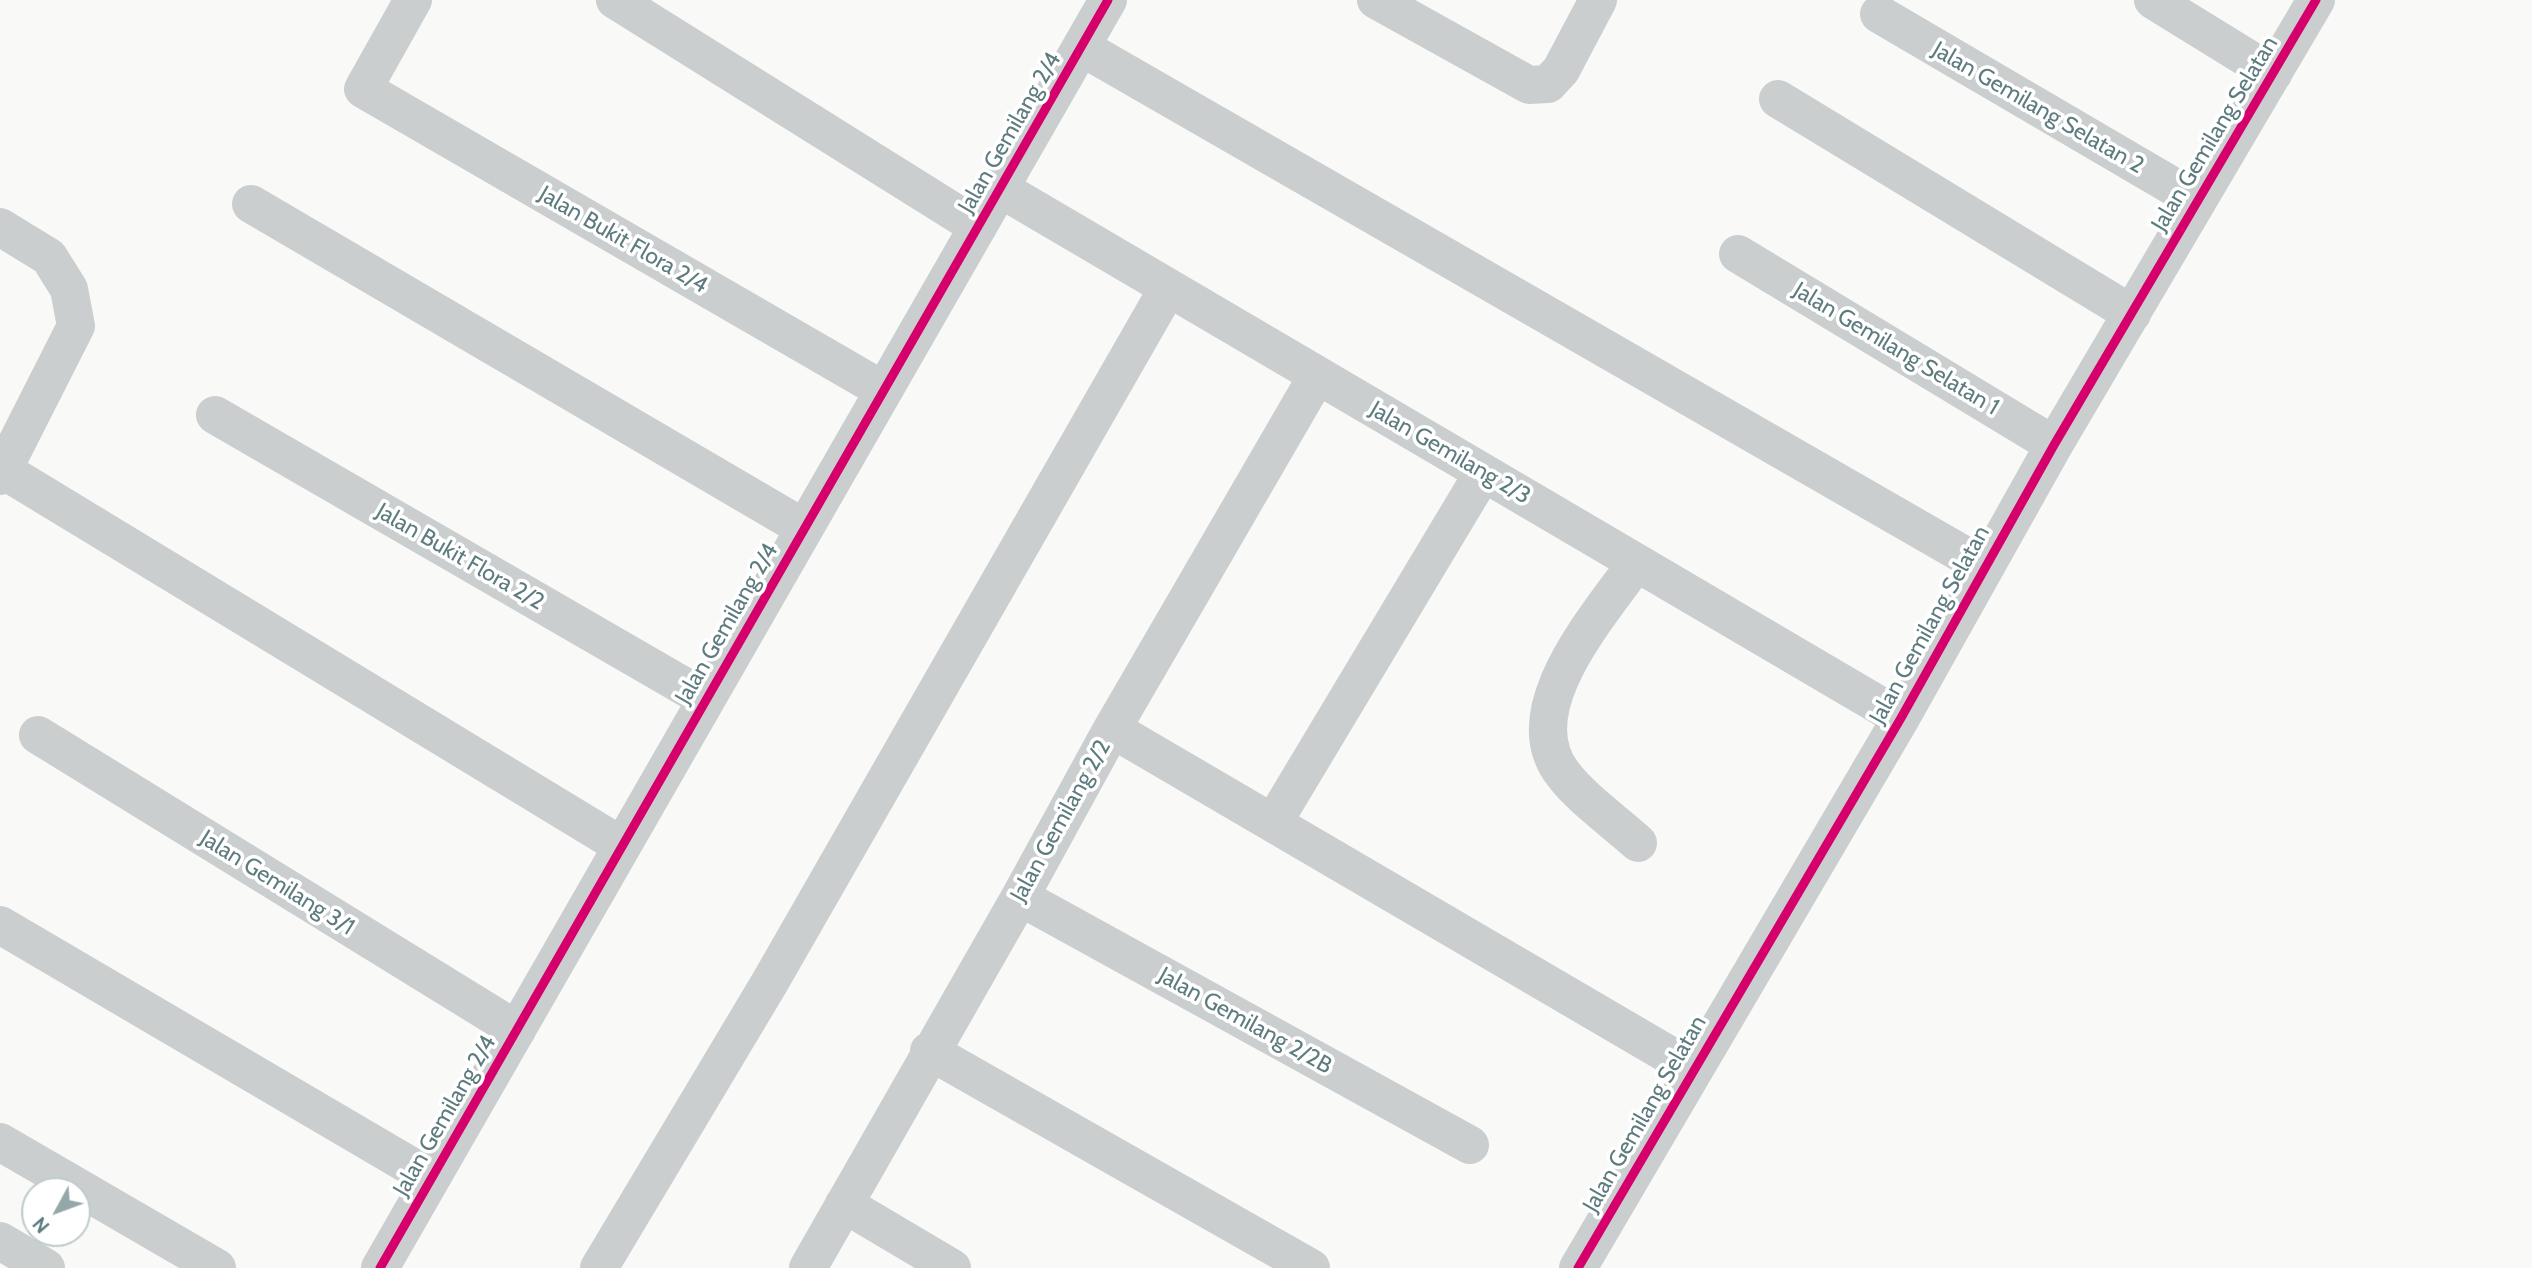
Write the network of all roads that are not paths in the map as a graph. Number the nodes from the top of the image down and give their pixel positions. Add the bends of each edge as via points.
1 (413, 0) edge
2 (615, 0) edge
3 (1108, 0) edge
4 (1376, 0) edge
5 (1598, 0) edge
6 (2153, 0) edge
7 (2316, 0) edge
8 (1879, 14) dead end
9 (1081, 47) junction
10 (2273, 74) junction
11 (1778, 99) dead end
12 (999, 188) junction
13 (2198, 201) junction
14 (251, 204) dead end
15 (0, 227) edge
16 (978, 227) junction
17 (1738, 254) dead end
18 (1168, 288) junction
19 (2132, 314) junction
20 (1317, 376) junction
21 (883, 390) junction
22 (215, 415) dead end
23 (2053, 444) junction
24 (2, 473) edge
25 (1483, 473) junction
26 (804, 528) junction
27 (1636, 563) junction
28 (1985, 567) junction
29 (706, 699) junction
30 (1901, 718) junction
31 (1112, 729) junction
32 (38, 735) dead end
33 (1273, 823) junction
34 (1638, 843) dead end
35 (622, 846) junction
36 (1020, 897) junction
37 (0, 925) edge
38 (517, 1030) junction
39 (929, 1051) junction
40 (1693, 1069) junction
41 (0, 1142) edge
42 (1470, 1145) dead end
43 (431, 1178) junction
44 (844, 1204) junction
45 (0, 1241) edge
46 (46, 1268) edge
47 (218, 1268) edge
48 (380, 1268) edge
49 (599, 1268) edge
50 (808, 1268) edge
51 (952, 1268) edge
52 (1311, 1268) edge
53 (1578, 1268) edge

1 - 21 street, Jalan Bukit Flora 2/4 via 363,89
2 - 16 street
3 - 9 street, Jalan Gemilang 2/4
4 - 5 street via 1529,85 1548,84 1561,70
6 - 10 street
7 - 10 street, Jalan Gemilang Selatan
8 - 13 street, Jalan Gemilang Selatan 2
9 - 12 street, Jalan Gemilang 2/4
9 - 28 street
10 - 13 street, Jalan Gemilang Selatan
11 - 19 street
12 - 16 street, Jalan Gemilang 2/4
12 - 18 street, Jalan Gemilang 2/3
13 - 19 street, Jalan Gemilang Selatan
14 - 26 street
15 - 24 street via 49,257 69,289 76,326
16 - 21 street, Jalan Gemilang 2/4
17 - 23 street, Jalan Gemilang Selatan 1
18 - 20 street, Jalan Gemilang 2/3
18 - 49 street via 770,982
19 - 23 street, Jalan Gemilang Selatan
20 - 25 street, Jalan Gemilang 2/3
20 - 31 street, Jalan Gemilang 2/2
21 - 26 street, Jalan Gemilang 2/4
22 - 29 street, Jalan Bukit Flora 2/2
23 - 28 street, Jalan Gemilang Selatan
24 - 35 street
25 - 27 street, Jalan Gemilang 2/3
25 - 33 street
26 - 29 street, Jalan Gemilang 2/4
27 - 30 street, Jalan Gemilang 2/3
27 - 34 street via 1561,674 1550,705 1546,741 1562,774
28 - 30 street, Jalan Gemilang Selatan
29 - 35 street, Jalan Gemilang 2/4
30 - 40 street, Jalan Gemilang Selatan
31 - 33 street
31 - 36 street, Jalan Gemilang 2/2
32 - 38 street, Jalan Gemilang 3/1
33 - 40 street
35 - 38 street, Jalan Gemilang 2/4
36 - 39 street, Jalan Gemilang 2/2
36 - 42 street, Jalan Gemilang 2/2B
37 - 43 street
38 - 43 street, Jalan Gemilang 2/4
39 - 44 street, Jalan Gemilang 2/2
39 - 52 street
40 - 53 street, Jalan Gemilang Selatan
41 - 47 street
43 - 48 street, Jalan Gemilang 2/4
44 - 50 street, Jalan Gemilang 2/2
44 - 51 street
45 - 46 street

